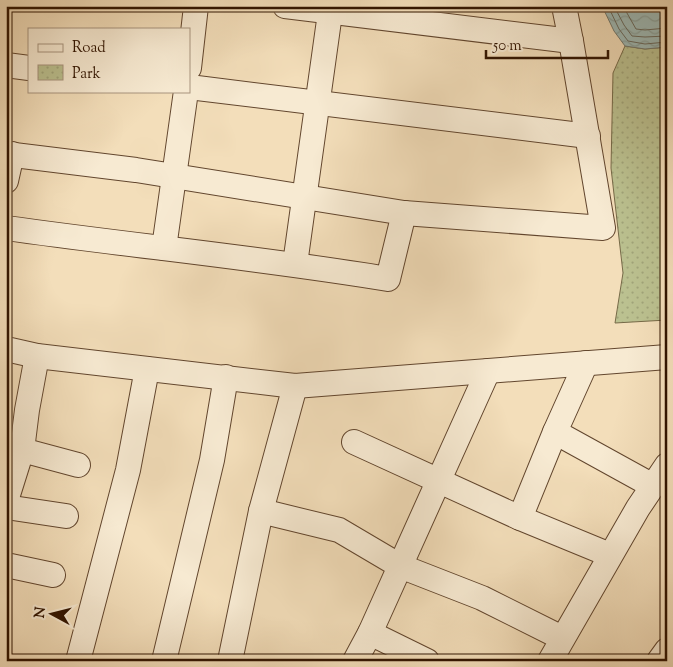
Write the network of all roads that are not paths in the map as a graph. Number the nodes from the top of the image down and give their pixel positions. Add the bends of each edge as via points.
1 (196, 6) edge
2 (285, 6) edge
3 (564, 6) edge
4 (331, 9) edge
5 (571, 40) junction
6 (190, 59) edge
7 (6, 64) edge
8 (28, 68) edge
9 (190, 87) edge
10 (186, 92) edge
11 (317, 103) junction
12 (588, 136) junction
13 (9, 154) edge
14 (174, 177) junction
15 (6, 181) edge
16 (305, 197) junction
17 (404, 213) junction
18 (6, 228) edge
19 (164, 248) junction
20 (295, 264) junction
21 (6, 349) edge
22 (37, 356) junction
23 (667, 357) edge
24 (586, 363) junction
25 (147, 368) junction
26 (488, 371) junction
27 (226, 377) junction
28 (295, 386) junction
29 (16, 408) edge
30 (554, 432) junction
31 (354, 442) dead end
32 (22, 450) junction
33 (78, 465) dead end
34 (667, 465) edge
35 (438, 481) junction
36 (653, 486) junction
37 (7, 500) edge
38 (261, 511) junction
39 (66, 516) dead end
40 (520, 518) junction
41 (610, 555) junction
42 (6, 565) edge
43 (400, 566) junction
44 (53, 575) dead end
45 (370, 633) junction
46 (562, 638) junction
47 (667, 650) edge
48 (78, 661) edge
49 (164, 661) edge
50 (230, 661) edge
51 (355, 661) edge
52 (427, 661) edge
53 (550, 661) edge
54 (659, 661) edge

1 - 6 street
2 - 4 street
3 - 5 street
4 - 5 street
4 - 11 street
5 - 12 street
7 - 8 street
9 - 11 street
10 - 14 street
11 - 12 street
11 - 16 street
12 - 17 street via 603,228
13 - 14 street
13 - 15 street
14 - 16 street
14 - 19 street
16 - 17 street
16 - 20 street
17 - 20 street via 388,278
18 - 19 street
19 - 20 street
21 - 22 street
22 - 25 street
22 - 29 street
23 - 24 street
24 - 26 street
24 - 30 street
25 - 27 street
25 - 48 street via 128,470
26 - 28 street
26 - 35 street
27 - 28 street
27 - 49 street via 212,460
28 - 38 street
29 - 32 street
30 - 36 street
30 - 40 street
31 - 35 street
32 - 33 street
32 - 37 street
34 - 36 street
35 - 40 street
35 - 43 street
36 - 41 street
37 - 39 street
38 - 43 street via 339,530
38 - 50 street
40 - 41 street
41 - 46 street
42 - 44 street
43 - 45 street
43 - 46 street via 482,598
45 - 51 street
45 - 52 street
46 - 53 street
47 - 54 street

